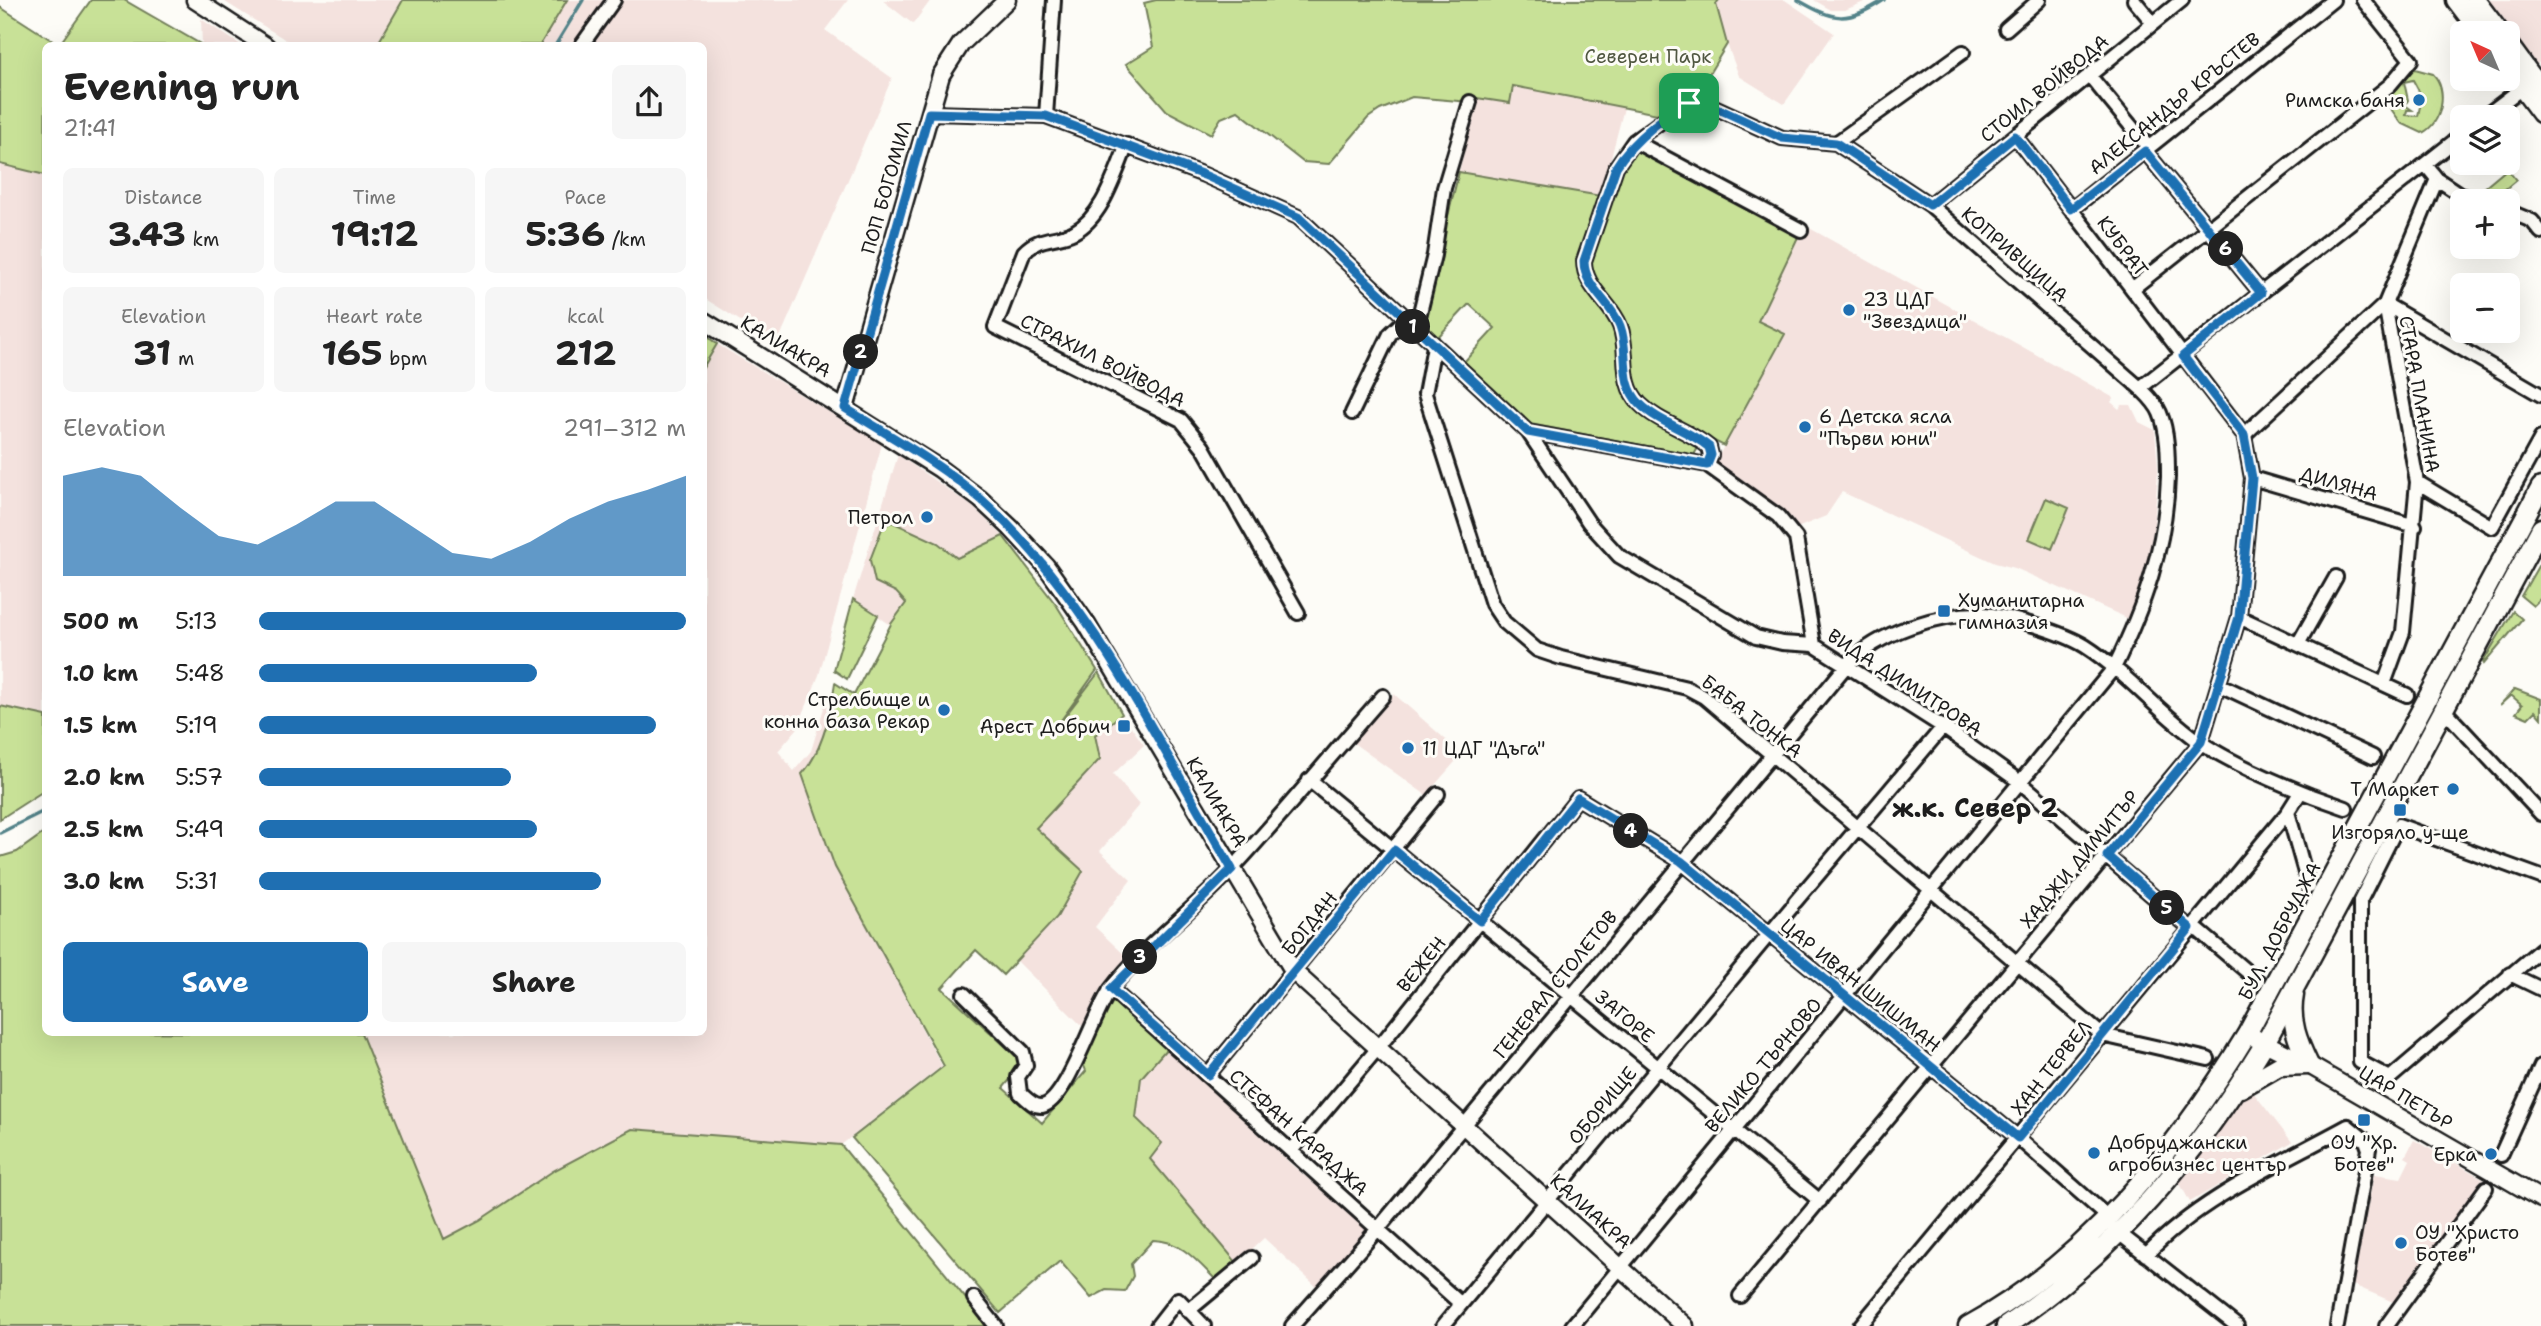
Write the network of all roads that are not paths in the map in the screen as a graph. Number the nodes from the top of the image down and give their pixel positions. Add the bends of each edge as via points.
1 (195, 0) edge
2 (614, 0) edge
3 (1007, 0) edge
4 (1054, 0) edge
5 (2039, 0) edge
6 (2134, 0) edge
7 (2182, 0) edge
8 (2333, 0) edge
9 (2363, 0) edge
10 (2456, 0) edge
11 (2475, 0) edge
12 (2472, 21) edge
13 (2491, 21) edge
14 (2153, 23) junction
15 (599, 24) junction
16 (2006, 29) dead end
17 (260, 42) edge
18 (585, 42) edge
19 (594, 42) edge
20 (1963, 52) dead end
21 (2520, 60) edge
22 (2089, 75) junction
23 (2520, 85) edge
24 (2522, 88) junction
25 (2541, 89) edge
26 (1470, 102) dead end
27 (2500, 105) edge
28 (929, 113) junction
29 (2541, 113) edge
30 (1046, 116) junction
31 (2015, 136) junction
32 (1634, 141) junction
33 (1836, 143) junction
34 (2450, 144) edge
35 (1127, 145) junction
36 (2147, 150) junction
37 (2425, 163) junction
38 (2437, 179) junction
39 (2452, 189) edge
40 (1930, 205) junction
41 (2071, 209) junction
42 (2520, 216) edge
43 (2209, 227) junction
44 (1801, 230) dead end
45 (2541, 232) edge
46 (2132, 289) junction
47 (2261, 293) junction
48 (2385, 304) junction
49 (1406, 319) junction
50 (707, 323) edge
51 (1416, 330) junction
52 (1434, 346) junction
53 (2183, 356) junction
54 (2200, 379) joint
55 (2140, 388) junction
56 (2541, 395) edge
57 (845, 408) junction
58 (1352, 414) dead end
59 (1528, 432) junction
60 (2244, 435) junction
61 (2541, 438) edge
62 (1707, 465) junction
63 (2252, 478) junction
64 (2417, 482) junction
65 (2541, 487) edge
66 (2414, 526) junction
67 (2541, 528) edge
68 (2336, 577) dead end
69 (1298, 612) dead end
70 (2239, 617) junction
71 (2298, 644) junction
72 (1814, 645) junction
73 (1847, 665) junction
74 (2114, 668) junction
75 (2384, 684) junction
76 (2220, 685) junction
77 (2407, 695) dead end
78 (1383, 696) dead end
79 (2443, 709) junction
80 (1943, 727) junction
81 (2201, 742) junction
82 (1772, 755) junction
83 (2373, 757) dead end
84 (1309, 780) junction
85 (2020, 782) junction
86 (2300, 793) junction
87 (1437, 794) dead end
88 (1578, 798) joint
89 (2346, 808) dead end
90 (2288, 812) junction
91 (2541, 814) edge
92 (1858, 827) junction
93 (1394, 850) junction
94 (2107, 856) junction
95 (1681, 861) junction
96 (1232, 869) junction
97 (2541, 877) edge
98 (2309, 887) dead end
99 (1933, 888) junction
100 (1480, 921) junction
101 (2190, 928) junction
102 (1768, 934) junction
103 (2541, 949) edge
104 (2018, 963) junction
105 (1294, 972) junction
106 (2510, 974) junction
107 (2258, 981) dead end
108 (2295, 986) junction
109 (1111, 989) junction
110 (2541, 989) edge
111 (964, 994) dead end
112 (1571, 996) junction
113 (1845, 997) junction
114 (2247, 1034) junction
115 (2102, 1035) junction
116 (2265, 1044) junction
117 (1378, 1048) junction
118 (2208, 1059) dead end
119 (2309, 1065) junction
120 (1931, 1066) junction
121 (2541, 1066) edge
122 (1657, 1068) junction
123 (1208, 1075) junction
124 (2235, 1092) junction
125 (1465, 1126) junction
126 (1734, 1129) junction
127 (2018, 1138) junction
128 (1291, 1151) junction
129 (2501, 1155) dead end
130 (2486, 1188) dead end
131 (2541, 1199) edge
132 (1548, 1200) junction
133 (1820, 1201) junction
134 (2108, 1217) junction
135 (1377, 1230) junction
136 (2120, 1234) junction
137 (2147, 1255) junction
138 (1252, 1258) dead end
139 (1621, 1266) junction
140 (1741, 1296) dead end
141 (974, 1298) dead end
142 (1461, 1304) junction
143 (1188, 1311) junction
144 (996, 1326) edge
145 (1157, 1326) edge
146 (1203, 1326) edge
147 (1292, 1326) edge
148 (1443, 1326) edge
149 (1572, 1326) edge
150 (1685, 1326) edge
151 (1860, 1326) edge
152 (1968, 1326) edge
153 (2006, 1326) edge
154 (2237, 1326) edge
155 (2336, 1326) edge
156 (2386, 1326) edge

1 - 17 street
2 - 15 street
3 - 28 street, ПОП БОГОМИЛ via 961,44 941,75
4 - 30 street
5 - 16 street
6 - 14 street
7 - 14 street, СТОИЛ ВОЙВОДА
8 - 36 street, АЛЕКСАНДЪР КРЪСТЕВ
9 - 43 street via 2411,60 2390,85
10 - 12 main road
11 - 13 main road
14 - 22 street, СТОИЛ ВОЙВОДА
15 - 18 street
15 - 19 street
20 - 33 street
21 - 25 main road
22 - 31 street, СТОИЛ ВОЙВОДА
22 - 36 street
23 - 24 main road
24 - 27 street
24 - 29 main road
26 - 51 street via 1444,188
28 - 30 street, ВИДА ДИМИТРОВА
28 - 57 street, ПОП БОГОМИЛ
30 - 35 street, ВИДА ДИМИТРОВА
31 - 40 street, СТОИЛ ВОЙВОДА
31 - 41 street, КУБРАТ
32 - 33 street, КОПРИВЩИЦА via 1679,108 1699,100 1782,138
32 - 44 street
32 - 62 street, КОПРИВЩИЦА via 1616,167 1584,272 1622,330 1631,393 1647,410 1709,447
33 - 40 street, КОПРИВЩИЦА
34 - 37 street
35 - 49 street, ВИДА ДИМИТРОВА via 1298,217
35 - 69 street, СТРАХИЛ ВОЙВОДА via 1085,225 1066,236 1031,244 1024,252 995,327 1181,420 1203,447
36 - 41 street, АЛЕКСАНДЪР КРЪСТЕВ
36 - 43 street
37 - 38 street
37 - 47 street
38 - 39 street
38 - 48 street, СТАРА ПЛАНИНА
40 - 55 street, КОПРИВЩИЦА
41 - 46 street, КУБРАТ
42 - 45 street
43 - 46 street
43 - 47 street
46 - 53 street, КУБРАТ
47 - 53 street
48 - 56 street
48 - 60 street
48 - 64 street, СТАРА ПЛАНИНА
49 - 51 street, ВИДА ДИМИТРОВА
49 - 58 street via 1390,334
50 - 57 street, КАЛИАКРА
51 - 52 street, ВИДА ДИМИТРОВА
52 - 59 street, ВИДА ДИМИТРОВА
52 - 82 street, БАБА ТОНКА via 1425,394 1492,604 1504,622 1537,650 1687,688
53 - 54 street, КУБРАТ
53 - 55 street
54 - 60 street, ХАДЖИ ДИМИТЪР
55 - 74 street, ВЕЛИКО ТЪРНОВО via 2160,411 2165,432 2167,515 2138,619
57 - 96 street, КАЛИАКРА via 980,499 1046,566 1124,685
59 - 62 street
59 - 72 street, ВИДА ДИМИТРОВА via 1589,523 1619,556 1756,637
60 - 63 street, ХАДЖИ ДИМИТЪР
61 - 64 street via 2492,527
62 - 72 street via 1793,533
63 - 66 street, ДИЛЯНА
63 - 70 street, ХАДЖИ ДИМИТЪР
64 - 66 street, СТАРА ПЛАНИНА
65 - 114 main road, БУЛ. ДОБРУДЖА
66 - 75 street, СТАРА ПЛАНИНА via 2403,632
67 - 79 main road, БУЛ. ДОБРУДЖА
68 - 71 street
70 - 71 street
70 - 76 street, ХАДЖИ ДИМИТЪР
71 - 75 street
72 - 73 street, ВИДА ДИМИТРОВА
73 - 74 street, ГЕНЕРАЛ СТОЛЕТОВ via 1903,630 1985,614 2067,635
73 - 80 street, ВИДА ДИМИТРОВА
73 - 82 street, ГЕНЕРАЛ СТОЛЕТОВ
74 - 81 street, ГЕНЕРАЛ СТОЛЕТОВ
74 - 85 street, ВЕЛИКО ТЪРНОВО
75 - 77 street
76 - 81 street, ХАДЖИ ДИМИТЪР
76 - 83 street
78 - 84 street
79 - 91 street
79 - 108 main road, БУЛ. ДОБРУДЖА
80 - 85 street, ВИДА ДИМИТРОВА
80 - 92 street, ОБОРИЩЕ
81 - 86 street, ГЕНЕРАЛ СТОЛЕТОВ
81 - 94 street, ХАДЖИ ДИМИТЪР
82 - 92 street, БАБА ТОНКА
82 - 95 street, ГЕНЕРАЛ СТОЛЕТОВ
84 - 93 street, ЗАГОРЕ
84 - 96 street
85 - 94 street, ВИДА ДИМИТРОВА
85 - 99 street, ВЕЛИКО ТЪРНОВО
86 - 89 street, ГЕНЕРАЛ СТОЛЕТОВ
86 - 90 street, ХАН ТЕРВЕЛ
87 - 93 street, БОГДАН
88 - 95 street, ЦАР ИВАН ШИШМАН
88 - 100 street, ВЕЖЕН
90 - 98 street
90 - 101 street, ХАН ТЕРВЕЛ
92 - 99 street, БАБА ТОНКА
92 - 102 street, ОБОРИЩЕ
93 - 100 street, ЗАГОРЕ
93 - 105 street, БОГДАН
94 - 101 street, ВИДА ДИМИТРОВА
94 - 104 street, ХАДЖИ ДИМИТЪР
95 - 102 street, ЦАР ИВАН ШИШМАН
95 - 112 street, ГЕНЕРАЛ СТОЛЕТОВ
96 - 105 street, КАЛИАКРА
96 - 109 street
97 - 106 street via 2398,825 2360,901 2360,1062 2390,1078
99 - 104 street, БАБА ТОНКА
99 - 113 street, ВЕЛИКО ТЪРНОВО
100 - 112 street, ЗАГОРЕ
100 - 117 street, ВЕЖЕН
101 - 107 street
101 - 115 street, ХАН ТЕРВЕЛ
102 - 113 street, ЦАР ИВАН ШИШМАН
102 - 122 street, ОБОРИЩЕ
103 - 106 street
104 - 115 street, БАБА ТОНКА
104 - 120 street, ХАДЖИ ДИМИТЪР
105 - 117 street, КАЛИАКРА
105 - 123 street, БОГДАН
106 - 110 street
108 - 116 main road, БУЛ. ДОБРУДЖА
108 - 119 main road via 2292,1020
109 - 111 street via 1063,1087 1040,1106 1032,1104 1017,1086 1026,1065 1023,1052
109 - 123 street, СТЕФАН КАРАДЖА
112 - 122 street, ЗАГОРЕ
112 - 125 street, ГЕНЕРАЛ СТОЛЕТОВ
113 - 120 street, ЦАР ИВАН ШИШМАН
113 - 126 street, ВЕЛИКО ТЪРНОВО
114 - 116 street, ЦАР ПЕТЪР
114 - 134 main road, БУЛ. ДОБРУДЖА via 2184,1131
115 - 118 street
115 - 127 street, ХАН ТЕРВЕЛ
116 - 119 street, ЦАР ПЕТЪР
116 - 124 main road, БУЛ. ДОБРУДЖА
117 - 125 street, КАЛИАКРА
117 - 128 street, ВЕЖЕН
119 - 124 main road via 2265,1071
119 - 131 street, ЦАР ПЕТЪР
120 - 127 street, ЦАР ИВАН ШИШМАН
120 - 133 street, ХАДЖИ ДИМИТЪР
121 - 129 street
122 - 126 street, ЗАГОРЕ
122 - 132 street, ОБОРИЩЕ
123 - 128 street, СТЕФАН КАРАДЖА
124 - 136 main road, БУЛ. ДОБРУДЖА via 2179,1168
125 - 132 street, КАЛИАКРА
125 - 135 street, ГЕНЕРАЛ СТОЛЕТОВ
126 - 133 street, ЗАГОРЕ
126 - 139 street, ВЕЛИКО ТЪРНОВО
127 - 134 street, ЦАР ИВАН ШИШМАН
127 - 151 street, ХАН ТЕРВЕЛ
128 - 135 street, СТЕФАН КАРАДЖА
130 - 156 street
132 - 139 street, КАЛИАКРА
132 - 142 street, ОБОРИЩЕ
133 - 140 street, ХАДЖИ ДИМИТЪР
134 - 152 main road, БУЛ. ДОБРУДЖА via 2052,1268
135 - 142 street, СТЕФАН КАРАДЖА
135 - 147 street, ГЕНЕРАЛ СТОЛЕТОВ
136 - 137 street
136 - 153 main road, БУЛ. ДОБРУДЖА via 2065,1283
137 - 154 street
137 - 155 street via 2198,1209 2348,1125 2369,1149
138 - 143 street
139 - 149 street, ВЕЛИКО ТЪРНОВО
139 - 150 street, КАЛИАКРА
141 - 144 street
142 - 148 street, ОБОРИЩЕ
143 - 145 street via 1178,1299
143 - 146 street

